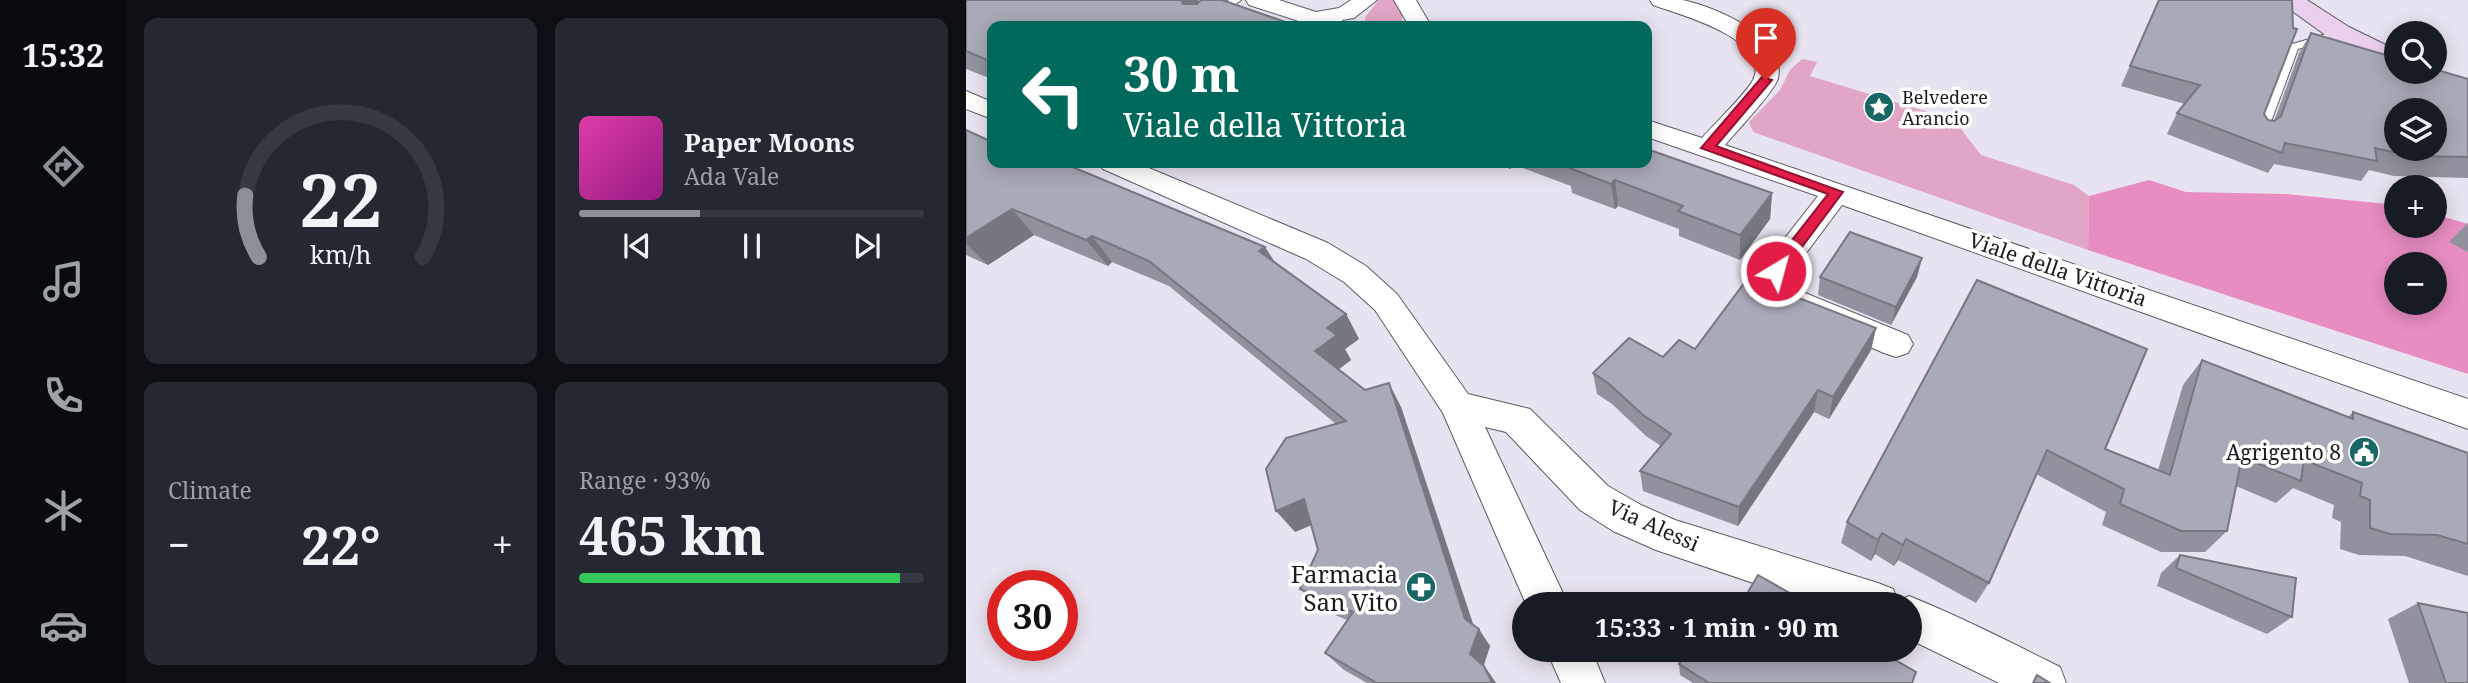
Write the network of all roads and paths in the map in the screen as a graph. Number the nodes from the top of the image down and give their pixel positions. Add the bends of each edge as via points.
1 (1236, 0) edge
2 (1257, 0) edge
3 (1366, 0) edge
4 (1405, 0) edge
5 (1661, 0) edge
6 (2291, 0) edge
7 (1310, 14) edge
8 (1208, 21) edge
9 (1417, 21) edge
10 (2340, 33) junction
11 (2384, 55) edge
12 (966, 99) edge
13 (987, 109) edge
14 (1652, 130) edge
15 (2260, 135) edge
16 (1708, 148) junction
17 (1125, 168) edge
18 (1837, 192) junction
19 (1896, 344) dead end
20 (1457, 406) junction
21 (2468, 414) edge
22 (1542, 592) edge
23 (1841, 592) edge
24 (1922, 623) edge
25 (1574, 662) edge
26 (1583, 683) edge
27 (2044, 683) edge

1 - 8 lane
2 - 7 street
3 - 7 street via 1346,13
4 - 9 street
5 - 16 street via 1747,35 1765,56 1766,80
6 - 10 main road
10 - 11 main road
10 - 15 lane via 2293,47
12 - 13 street
14 - 16 street, Viale della Vittoria
16 - 18 street, Viale della Vittoria
17 - 20 street via 1317,251 1355,274 1386,302
18 - 19 street via 1763,288
18 - 21 street, Viale della Vittoria
20 - 22 street
20 - 23 street, Via Alessi via 1517,420 1594,498 1627,518 1670,537
24 - 27 street
25 - 26 street

